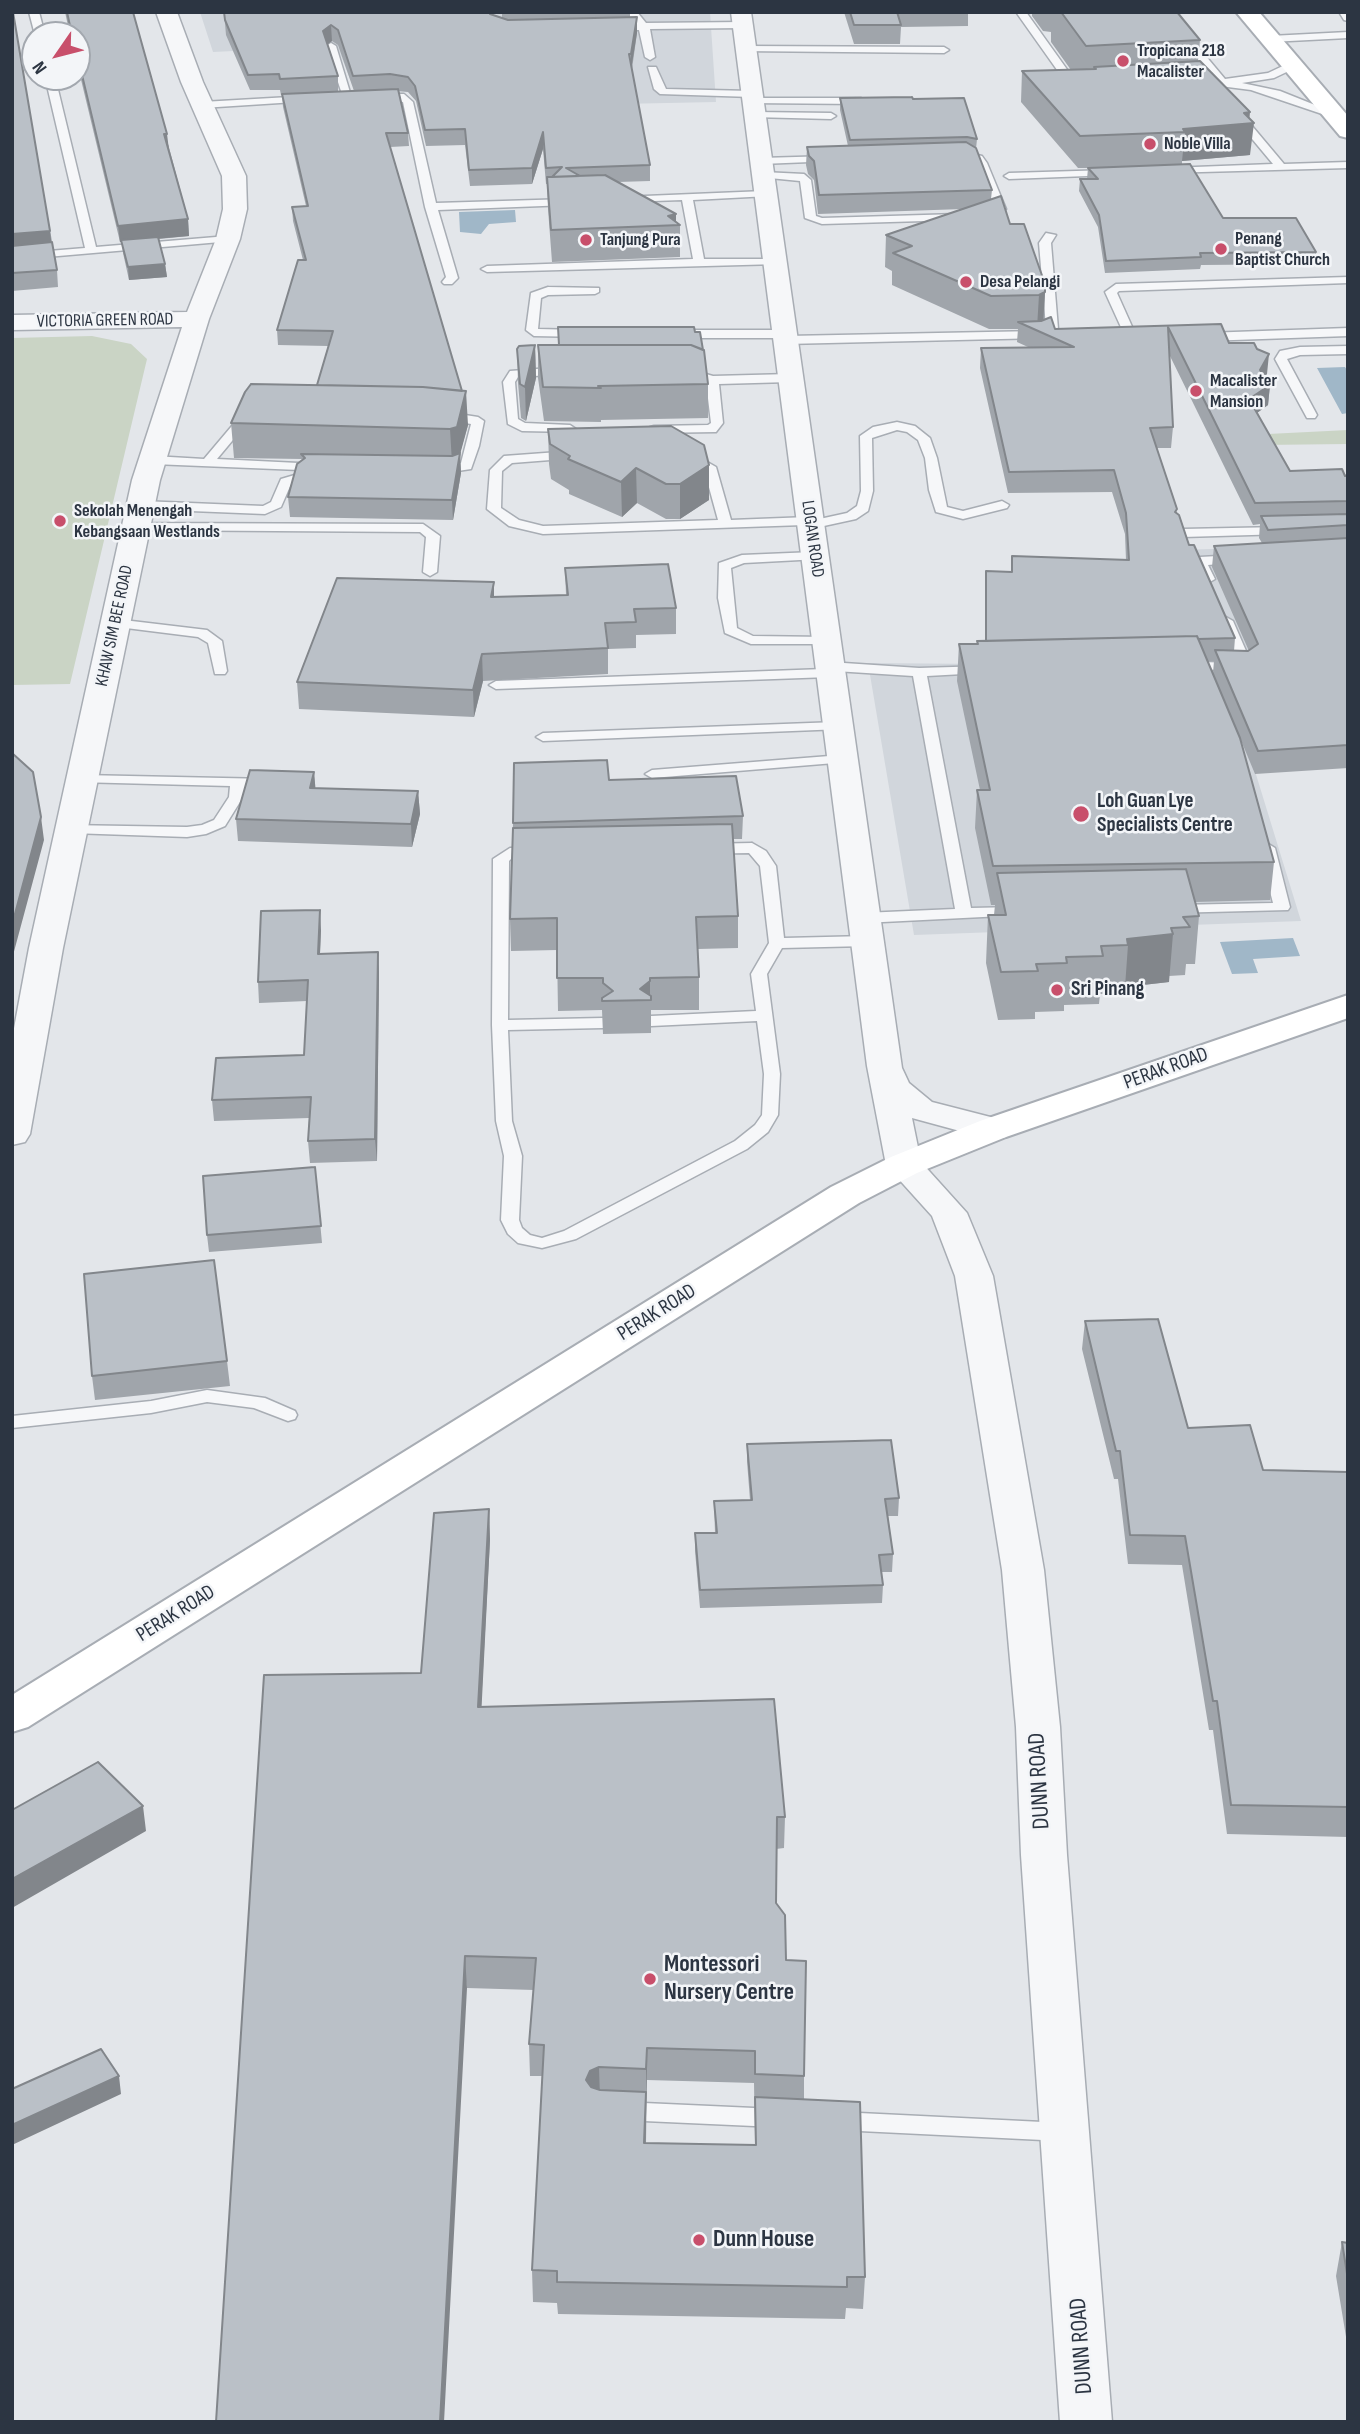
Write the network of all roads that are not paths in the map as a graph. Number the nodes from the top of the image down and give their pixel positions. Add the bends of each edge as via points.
1 (166, 12) edge
2 (631, 12) edge
3 (1021, 12) edge
4 (1164, 12) edge
5 (1247, 12) edge
6 (1344, 12) edge
7 (1348, 18) edge
8 (644, 27) junction
9 (603, 28) edge
10 (743, 29) edge
11 (1348, 35) edge
12 (1050, 36) dead end
13 (1038, 37) junction
14 (1270, 39) junction
15 (331, 46) edge
16 (944, 50) dead end
17 (649, 57) dead end
18 (1292, 66) junction
19 (652, 69) dead end
20 (1224, 85) junction
21 (1184, 88) edge
22 (53, 91) edge
23 (1085, 93) edge
24 (359, 97) junction
25 (334, 98) edge
26 (321, 99) edge
27 (872, 101) edge
28 (753, 103) junction
29 (1227, 103) edge
30 (202, 105) junction
31 (831, 116) dead end
32 (1341, 123) edge
33 (953, 155) edge
34 (846, 158) edge
35 (1348, 165) edge
36 (1281, 167) junction
37 (1158, 171) edge
38 (1117, 173) edge
39 (1009, 176) dead end
40 (763, 177) junction
41 (687, 197) junction
42 (606, 200) edge
43 (579, 201) edge
44 (431, 207) junction
45 (986, 216) edge
46 (973, 217) edge
47 (1050, 235) dead end
48 (228, 239) junction
49 (91, 250) junction
50 (12, 257) edge
51 (699, 262) junction
52 (775, 262) junction
53 (487, 268) dead end
54 (1348, 280) edge
55 (448, 282) dead end
56 (595, 290) dead end
57 (197, 319) junction
58 (12, 323) edge
59 (1348, 332) edge
60 (600, 334) edge
61 (669, 334) edge
62 (785, 337) junction
63 (1187, 338) edge
64 (1160, 339) edge
65 (1348, 350) edge
66 (582, 371) edge
67 (675, 371) edge
68 (790, 378) junction
69 (712, 380) junction
70 (257, 410) edge
71 (436, 415) edge
72 (1311, 415) dead end
73 (582, 430) edge
74 (634, 430) edge
75 (589, 454) edge
76 (673, 454) edge
77 (153, 460) junction
78 (208, 463) junction
79 (333, 468) edge
80 (420, 470) edge
81 (298, 478) edge
82 (1002, 505) dead end
83 (139, 516) junction
84 (725, 523) junction
85 (810, 523) junction
86 (1293, 530) edge
87 (1183, 533) edge
88 (814, 556) junction
89 (1254, 558) edge
90 (430, 572) dead end
91 (116, 623) junction
92 (829, 660) junction
93 (994, 669) edge
94 (1197, 670) edge
95 (219, 671) dead end
96 (919, 672) junction
97 (496, 685) edge
98 (837, 726) junction
99 (543, 737) dead end
100 (842, 759) junction
101 (652, 774) dead end
102 (82, 779) junction
103 (238, 782) junction
104 (282, 784) edge
105 (72, 828) junction
106 (1262, 830) edge
107 (1155, 910) edge
108 (1031, 912) edge
109 (964, 913) junction
110 (865, 930) junction
111 (776, 943) junction
112 (1348, 1006) edge
113 (764, 1016) junction
114 (650, 1021) edge
115 (603, 1023) edge
116 (500, 1025) junction
117 (884, 1066) junction
118 (15, 1099) edge
119 (993, 1129) junction
120 (12, 1134) edge
121 (904, 1165) junction
122 (288, 1415) dead end
123 (12, 1422) edge
124 (12, 1716) edge
125 (601, 2110) edge
126 (795, 2119) edge
127 (823, 2120) edge
128 (1066, 2132) junction
129 (1086, 2422) edge

1 - 30 street, KHAW SIM BEE ROAD
2 - 8 lane
3 - 13 lane
4 - 20 lane
5 - 14 main road
6 - 7 lane
8 - 9 lane
8 - 10 lane
8 - 17 lane
10 - 16 lane
10 - 28 street, LOGAN ROAD
11 - 14 lane
12 - 13 lane
13 - 23 lane via 1078,91
14 - 18 main road
15 - 24 lane
18 - 20 lane via 1270,76
18 - 32 main road
19 - 28 lane via 664,92
20 - 21 lane
20 - 32 lane via 1276,93
22 - 49 lane
24 - 25 lane
24 - 44 lane via 391,95 408,102
26 - 30 lane
27 - 28 lane
28 - 31 lane
28 - 40 street, LOGAN ROAD
29 - 36 lane
30 - 48 street, KHAW SIM BEE ROAD via 234,176 235,209
33 - 45 lane via 978,158 982,163 1000,209
34 - 40 lane
35 - 36 lane
36 - 37 lane
38 - 39 lane
40 - 41 lane
40 - 46 lane via 800,176 805,180 811,218 822,221
40 - 52 street, LOGAN ROAD
41 - 42 lane
41 - 51 lane
43 - 44 lane
44 - 55 lane via 452,278
47 - 62 lane via 1045,243 1052,329 1040,335
48 - 49 lane
48 - 57 street, KHAW SIM BEE ROAD
49 - 50 lane
51 - 52 lane
51 - 53 lane
52 - 62 street, LOGAN ROAD
54 - 64 lane via 1116,288 1111,292 1129,333
56 - 60 lane via 537,293 530,327 544,334
57 - 58 street, VICTORIA GREEN ROAD
57 - 77 street, KHAW SIM BEE ROAD
59 - 63 lane
61 - 62 lane
62 - 68 street, LOGAN ROAD
65 - 72 lane via 1300,351 1281,359
66 - 73 lane via 529,371 514,374 509,382 512,421 522,427
67 - 69 lane
68 - 69 lane
68 - 85 street, LOGAN ROAD
69 - 74 lane via 717,423 712,429
70 - 78 lane via 248,413
71 - 80 lane via 478,421 473,446 466,467
75 - 84 lane via 509,459 496,470 494,509 514,523 543,530
76 - 84 lane via 700,459 710,467
77 - 78 lane
77 - 83 street, KHAW SIM BEE ROAD
78 - 79 lane
81 - 83 lane via 286,482 276,504 265,510
82 - 85 lane via 963,514 941,509 924,438 897,426 866,436 863,508 851,516
83 - 90 lane via 422,528 433,536
83 - 91 street, KHAW SIM BEE ROAD
84 - 85 lane
85 - 88 street, LOGAN ROAD
86 - 87 lane
88 - 92 street, LOGAN ROAD
88 - 92 lane via 742,559 724,566 725,598 730,630
89 - 94 lane via 1200,561 1246,667
91 - 95 lane via 202,633 215,641
91 - 102 street, KHAW SIM BEE ROAD
92 - 96 lane
92 - 97 lane
92 - 98 street, LOGAN ROAD
93 - 96 lane
96 - 109 lane
98 - 99 lane
98 - 100 street, LOGAN ROAD
100 - 101 lane
100 - 110 street, LOGAN ROAD
102 - 103 lane
102 - 105 street, KHAW SIM BEE ROAD
103 - 104 lane
103 - 105 lane via 236,797 220,823 206,829
105 - 118 street, KHAW SIM BEE ROAD
106 - 107 lane via 1282,907
108 - 109 lane
109 - 110 lane
110 - 111 lane
110 - 117 street, LOGAN ROAD
111 - 113 lane via 759,974
111 - 116 lane via 767,860 752,848 510,853 501,859
112 - 119 main road, PERAK ROAD
113 - 114 lane
113 - 116 lane via 772,1074 771,1115 762,1128 741,1145 570,1234 542,1243 524,1239 510,1220 513,1156 504,1121
115 - 116 lane
117 - 119 street, LOGAN ROAD via 894,1088 920,1109
117 - 121 street, LOGAN ROAD
118 - 120 street, KHAW SIM BEE ROAD
119 - 121 main road, PERAK ROAD
121 - 124 main road, PERAK ROAD via 845,1195
121 - 128 street, DUNN ROAD via 949,1213 974,1276 985,1337 1029,1609
122 - 123 lane via 258,1402 206,1396 151,1407
125 - 126 lane
127 - 128 lane
128 - 129 street, DUNN ROAD

